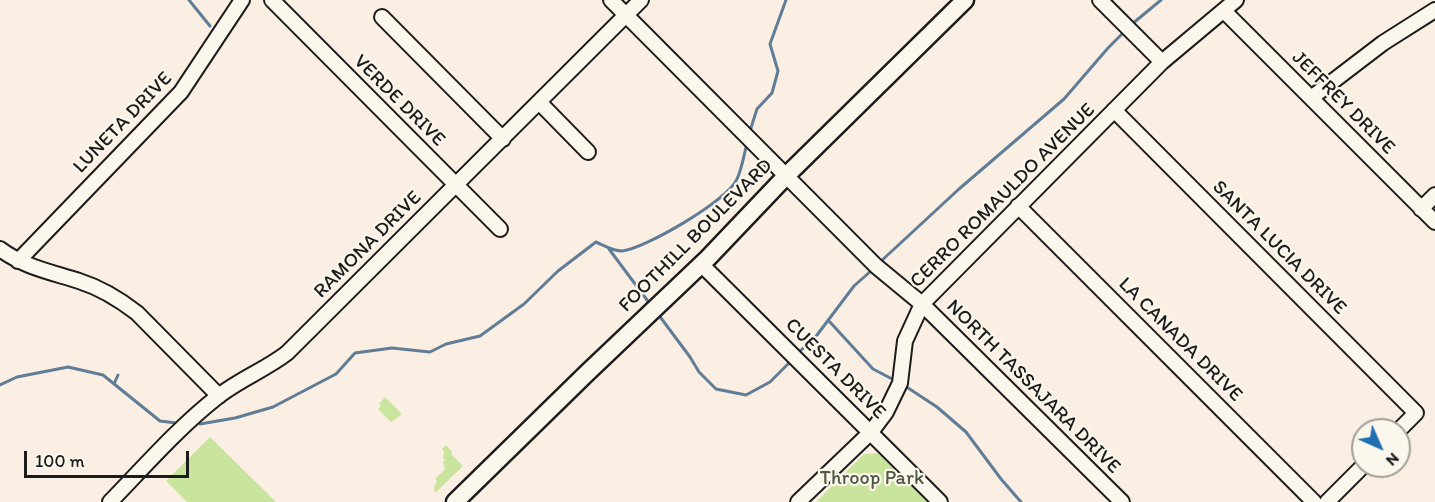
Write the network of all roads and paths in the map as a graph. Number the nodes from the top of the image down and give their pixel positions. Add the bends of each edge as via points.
1 (242, 0) edge
2 (272, 0) edge
3 (611, 0) edge
4 (641, 0) edge
5 (965, 0) edge
6 (1100, 0) edge
7 (1236, 0) edge
8 (1435, 10) edge
9 (1224, 11) junction
10 (626, 15) junction
11 (382, 17) dead end
12 (1162, 62) junction
13 (1311, 98) junction
14 (539, 102) junction
15 (1114, 110) junction
16 (502, 139) junction
17 (588, 152) dead end
18 (787, 175) junction
19 (456, 185) junction
20 (1435, 195) edge
21 (1018, 206) junction
22 (1421, 209) junction
23 (1435, 222) edge
24 (500, 229) dead end
25 (0, 249) edge
26 (18, 261) junction
27 (701, 264) junction
28 (922, 304) junction
29 (219, 396) junction
30 (1411, 418) edge
31 (871, 432) junction
32 (1351, 478) edge
33 (110, 502) edge
34 (455, 502) edge
35 (798, 502) edge
36 (940, 502) edge
37 (1122, 502) edge
38 (1314, 502) edge
39 (1327, 502) edge

1 - 26 street, LUNETA DRIVE via 181,92
2 - 19 street, VERDE DRIVE
3 - 10 street, NORTH TASSAJARA DRIVE
4 - 10 street, RAMONA DRIVE
5 - 18 street, FOOTHILL BOULEVARD
6 - 12 street
7 - 9 street, CERRO ROMAULDO AVENUE
8 - 13 street via 1383,43
9 - 12 street, CERRO ROMAULDO AVENUE
9 - 13 street, JEFFREY DRIVE
10 - 14 street, RAMONA DRIVE
10 - 18 street, NORTH TASSAJARA DRIVE
11 - 16 street
12 - 15 street, CERRO ROMAULDO AVENUE
13 - 22 street, JEFFREY DRIVE
14 - 16 street, RAMONA DRIVE
14 - 17 street
15 - 21 street, CERRO ROMAULDO AVENUE
15 - 30 street, SANTA LUCIA DRIVE via 1416,413
16 - 19 street, RAMONA DRIVE
18 - 27 street, FOOTHILL BOULEVARD
18 - 28 street, NORTH TASSAJARA DRIVE via 876,266
19 - 24 street, VERDE DRIVE
19 - 29 street, RAMONA DRIVE via 287,353
20 - 22 street
21 - 28 street, CERRO ROMAULDO AVENUE
21 - 38 street, LA CANADA DRIVE
22 - 23 street, JEFFREY DRIVE
25 - 26 street
26 - 29 street via 94,287 124,303
27 - 31 street, CUESTA DRIVE
27 - 34 street, FOOTHILL BOULEVARD
28 - 31 street, CERRO ROMAULDO AVENUE via 905,341 900,383
28 - 37 street, NORTH TASSAJARA DRIVE
29 - 33 street, RAMONA DRIVE
31 - 35 street, CERRO ROMAULDO AVENUE
31 - 36 street, CUESTA DRIVE
32 - 39 street

